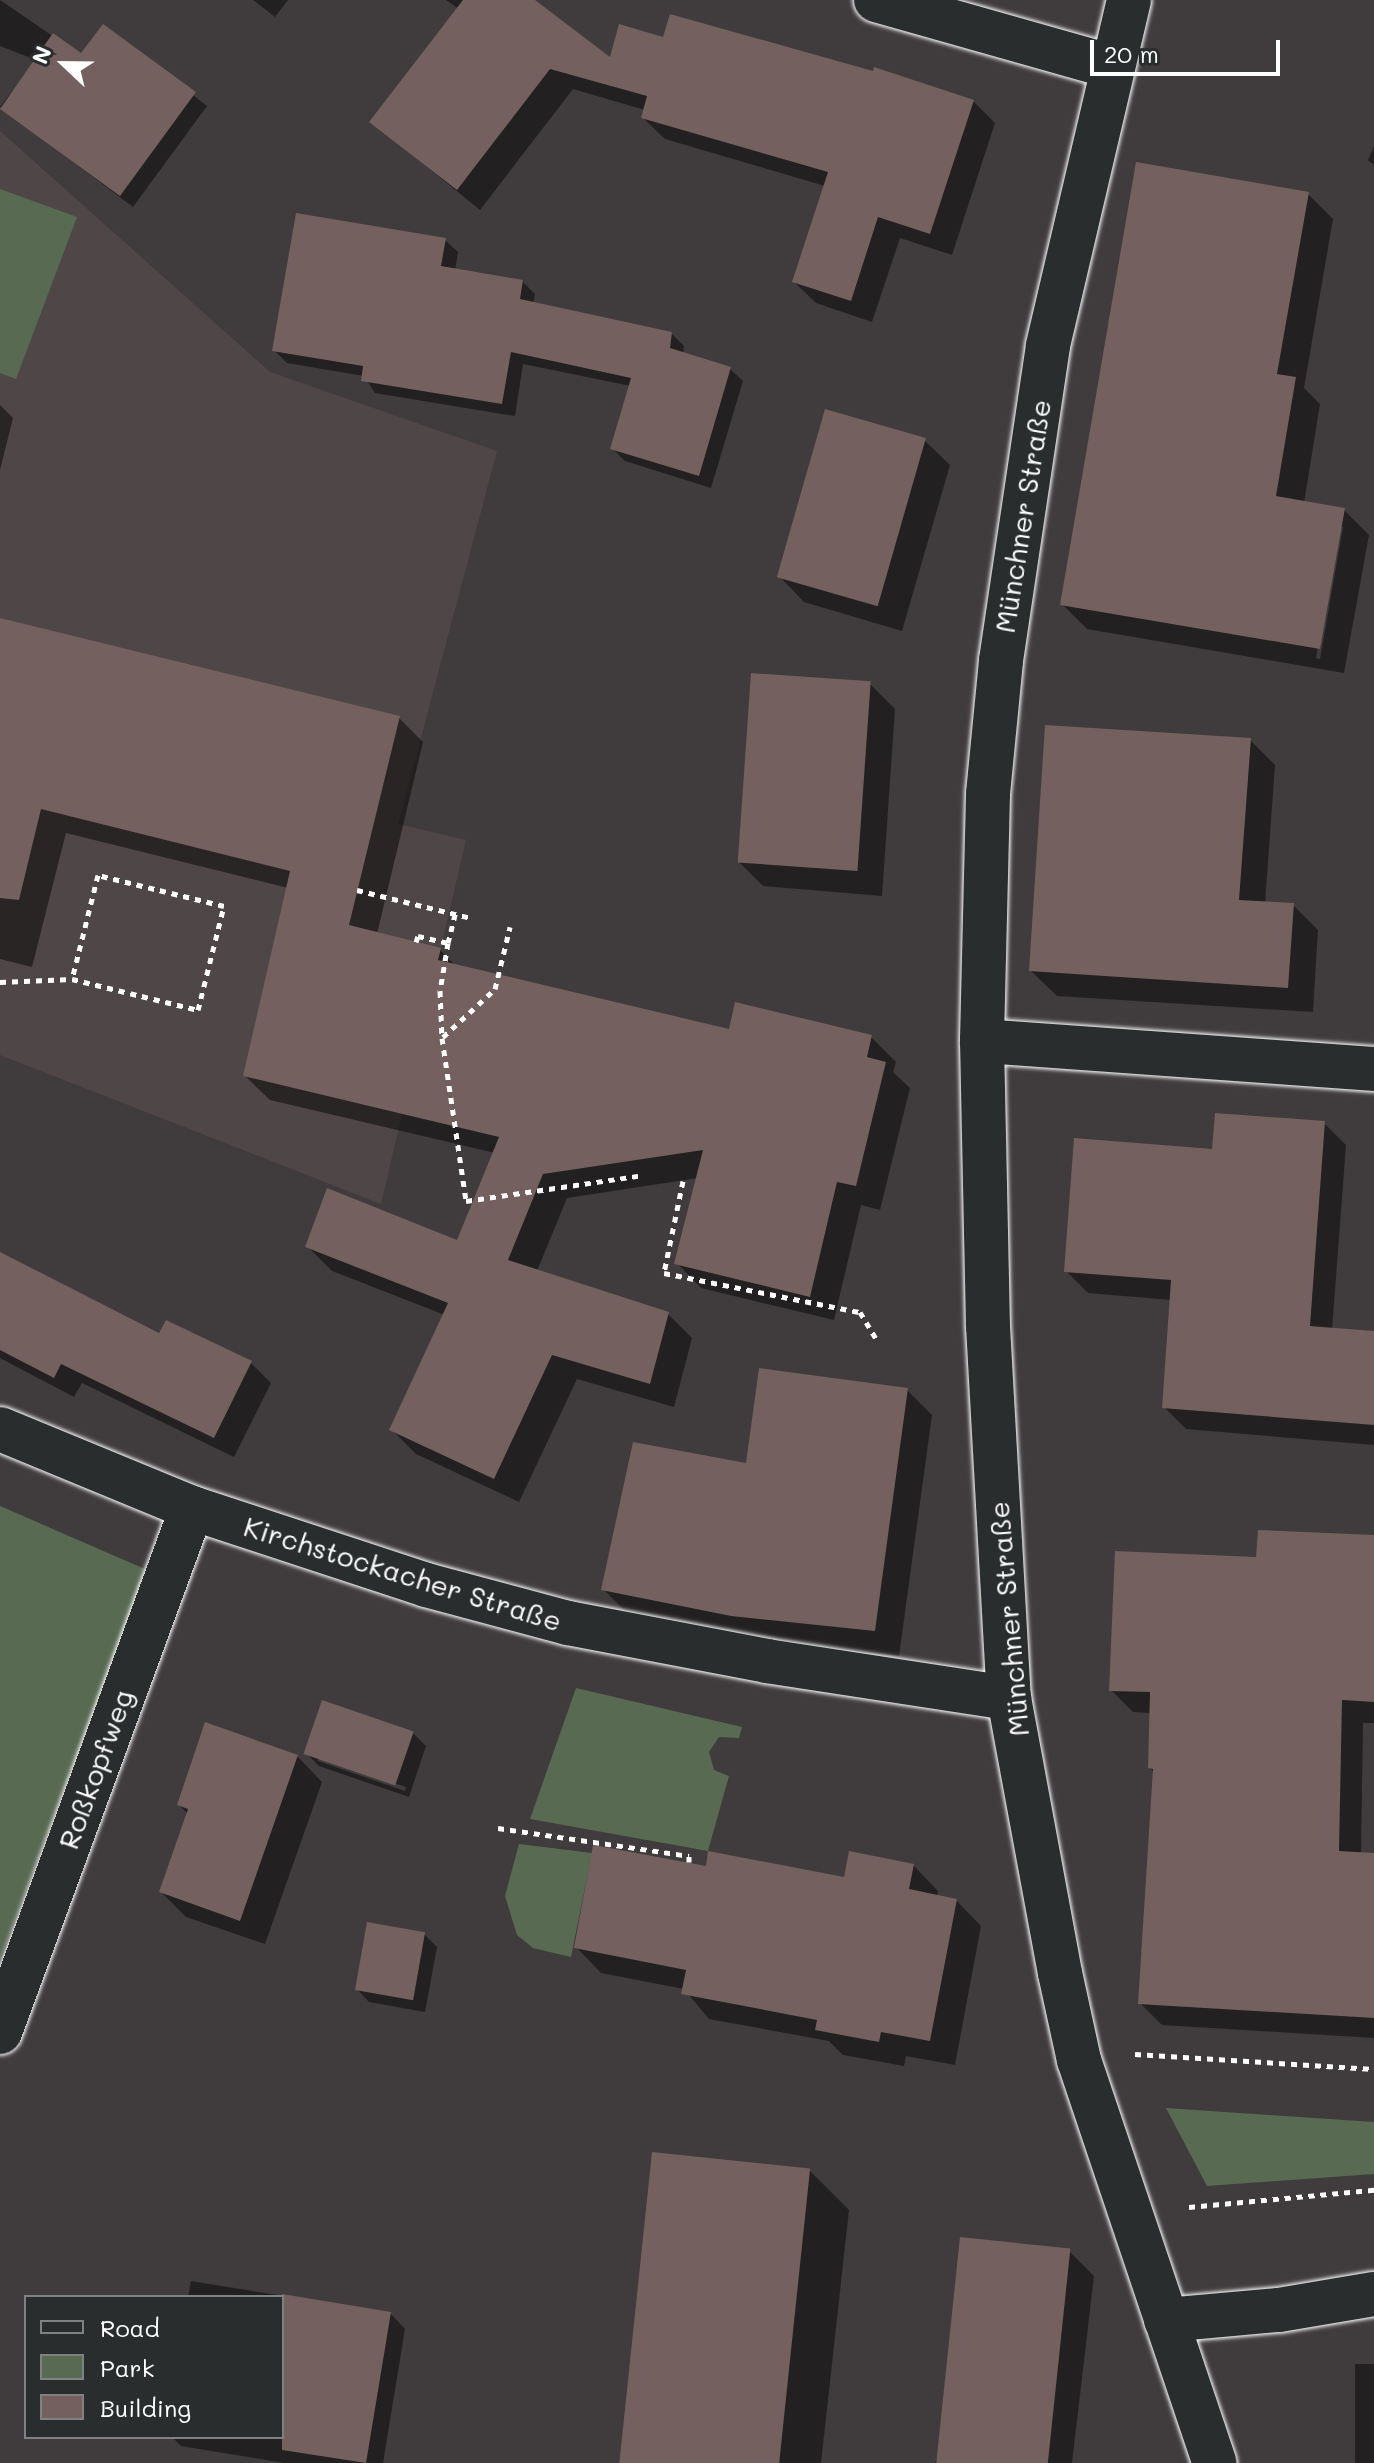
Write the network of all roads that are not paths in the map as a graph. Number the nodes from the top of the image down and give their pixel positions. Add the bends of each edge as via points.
1 (876, 0) edge
2 (1129, 0) edge
3 (1110, 66) junction
4 (982, 1041) junction
5 (1374, 1069) edge
6 (0, 1429) edge
7 (192, 1508) junction
8 (1009, 1698) junction
9 (0, 2032) edge
10 (1374, 2294) edge
11 (1166, 2320) junction
12 (1215, 2463) edge

1 - 3 street
2 - 3 street, Münchner Straße
3 - 4 street, Münchner Straße via 1048,346 1001,661 988,794
4 - 5 street
4 - 8 street, Münchner Straße via 988,1326
6 - 7 street, Kirchstockacher Straße
7 - 8 street, Kirchstockacher Straße via 426,1585 568,1623 834,1674
7 - 9 street, Roßkopfweg
8 - 11 street, Münchner Straße via 1079,2060
10 - 11 street via 1279,2310
11 - 12 street, Münchner Straße

